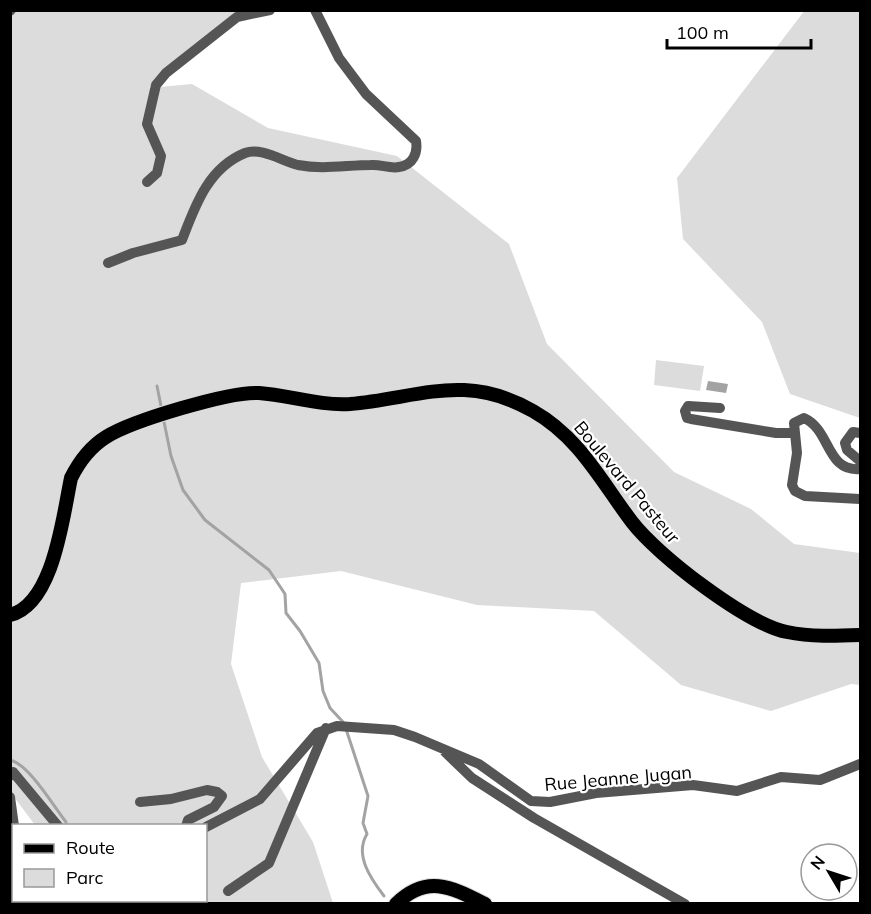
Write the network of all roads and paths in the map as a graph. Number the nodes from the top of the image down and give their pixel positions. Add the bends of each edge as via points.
1 (270, 10) edge
2 (315, 10) edge
3 (147, 182) dead end
4 (108, 263) dead end
5 (720, 408) dead end
6 (793, 433) junction
7 (861, 433) edge
8 (861, 461) edge
9 (861, 469) edge
10 (861, 500) edge
11 (10, 615) edge
12 (861, 635) edge
13 (332, 727) junction
14 (440, 747) junction
15 (861, 764) edge
16 (10, 776) edge
17 (10, 797) edge
18 (140, 802) dead end
19 (15, 824) edge
20 (57, 824) edge
21 (186, 824) edge
22 (207, 826) edge
23 (228, 891) dead end
24 (396, 903) edge
25 (485, 903) edge
26 (685, 903) edge

1 - 3 street via 237,18 156,85 147,124 161,156 158,173
2 - 4 street via 339,58 366,94 416,141 415,157 399,167 329,168 247,152 212,177 182,240
5 - 6 street via 688,406 685,411 691,419 776,434
6 - 9 street via 798,419 810,421 833,459 841,466
6 - 10 street via 797,453 792,485 795,491 805,496
7 - 8 street via 853,432 845,443 847,450
11 - 12 main road, Boulevard Pasteur via 18,614 46,579 71,478 78,463 107,436 201,403 243,393 347,404 434,389 465,388 531,409 554,424 577,444 659,553 751,618 787,632 830,637
13 - 14 street, Rue Jeanne Jugan via 356,725 394,730
13 - 22 street via 317,733 260,799
13 - 23 street via 269,863
14 - 15 street, Rue Jeanne Jugan via 479,764 531,801 550,802 597,793 693,785 737,792 781,777 820,780
14 - 26 street via 472,778 534,818
16 - 20 street via 13,772
17 - 19 street
18 - 21 street via 207,790 222,796 214,807
24 - 25 main road via 407,893 430,885 449,886

